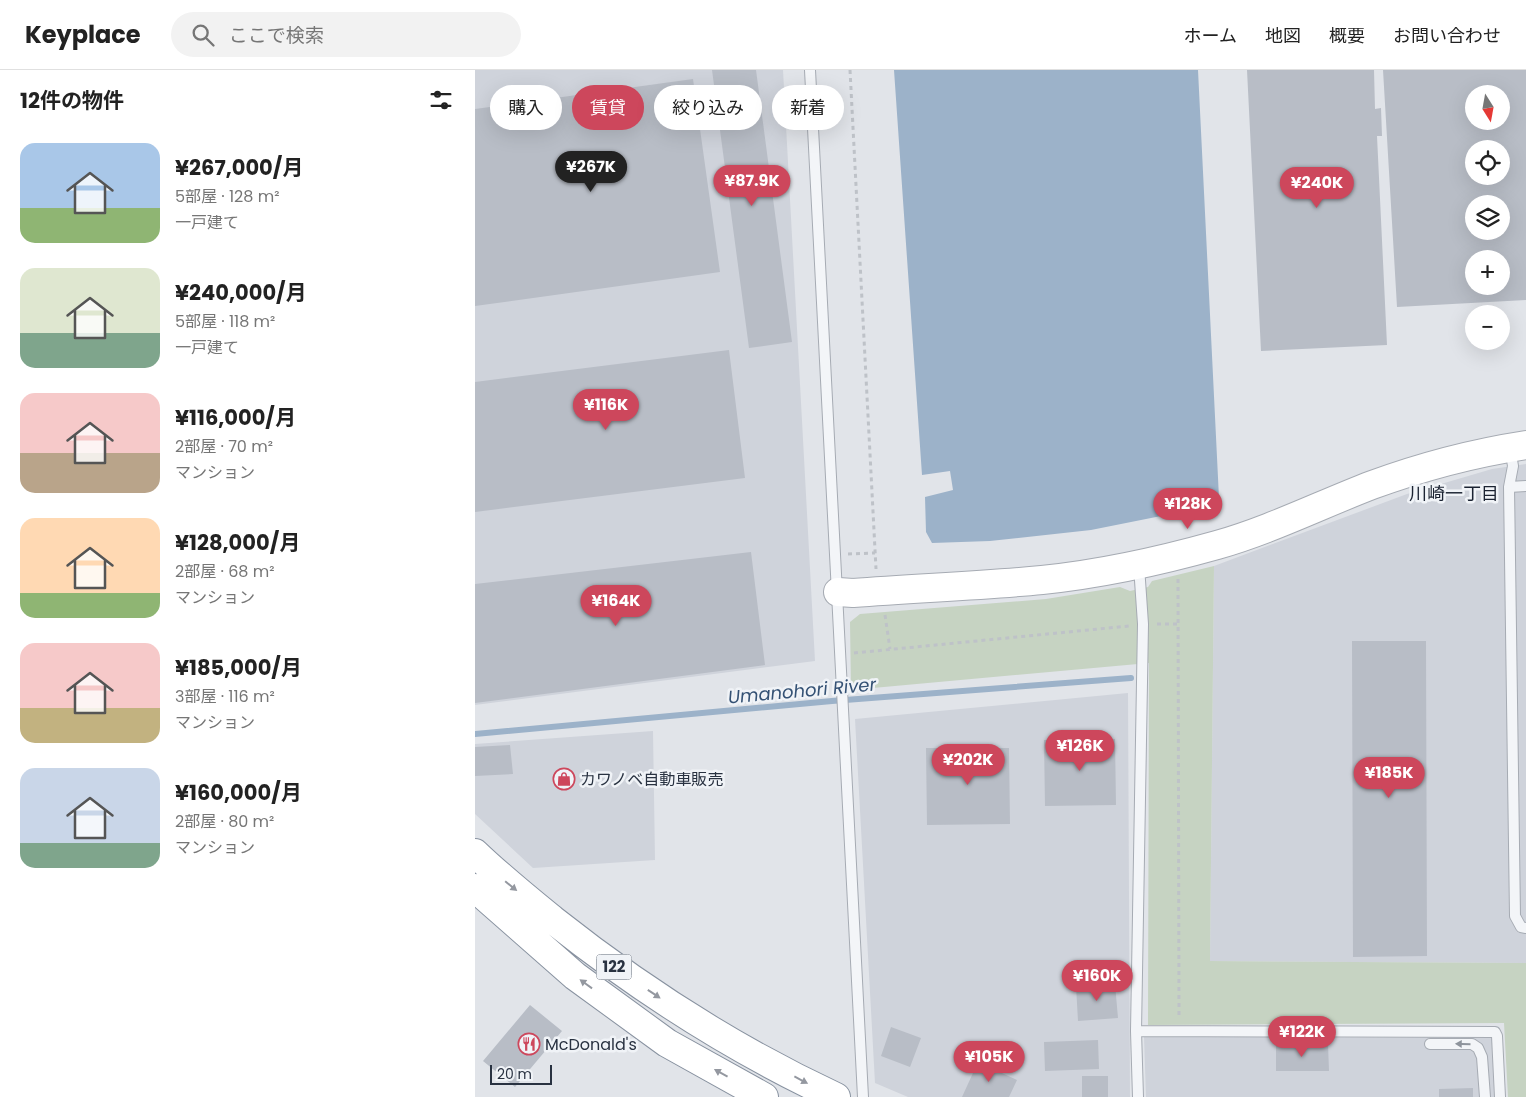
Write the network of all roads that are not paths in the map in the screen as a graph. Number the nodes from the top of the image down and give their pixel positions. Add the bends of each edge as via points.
1 (811, 70) edge
2 (1518, 446) edge
3 (1526, 486) edge
4 (1509, 487) junction
5 (1138, 564) junction
6 (838, 592) junction
7 (475, 853) edge
8 (475, 888) edge
9 (1526, 928) edge
10 (1136, 1031) junction
11 (1429, 1044) dead end
12 (764, 1097) edge
13 (836, 1097) edge
14 (863, 1097) edge
15 (1138, 1097) edge
16 (1485, 1097) edge
17 (1499, 1097) edge

1 - 6 lane
2 - 4 lane
2 - 5 main road via 1439,464 1373,485 1248,536
3 - 4 lane
4 - 9 lane via 1515,916 1521,927
5 - 6 main road via 1043,580
5 - 10 lane via 1143,624
6 - 14 lane
7 -> 13 main road, 122 via 601,958 684,1014
12 -> 8 main road, 122 via 667,1043 575,976
10 - 15 lane
10 - 17 lane via 1495,1032
16 -> 11 lane via 1482,1057 1478,1048 1472,1044

